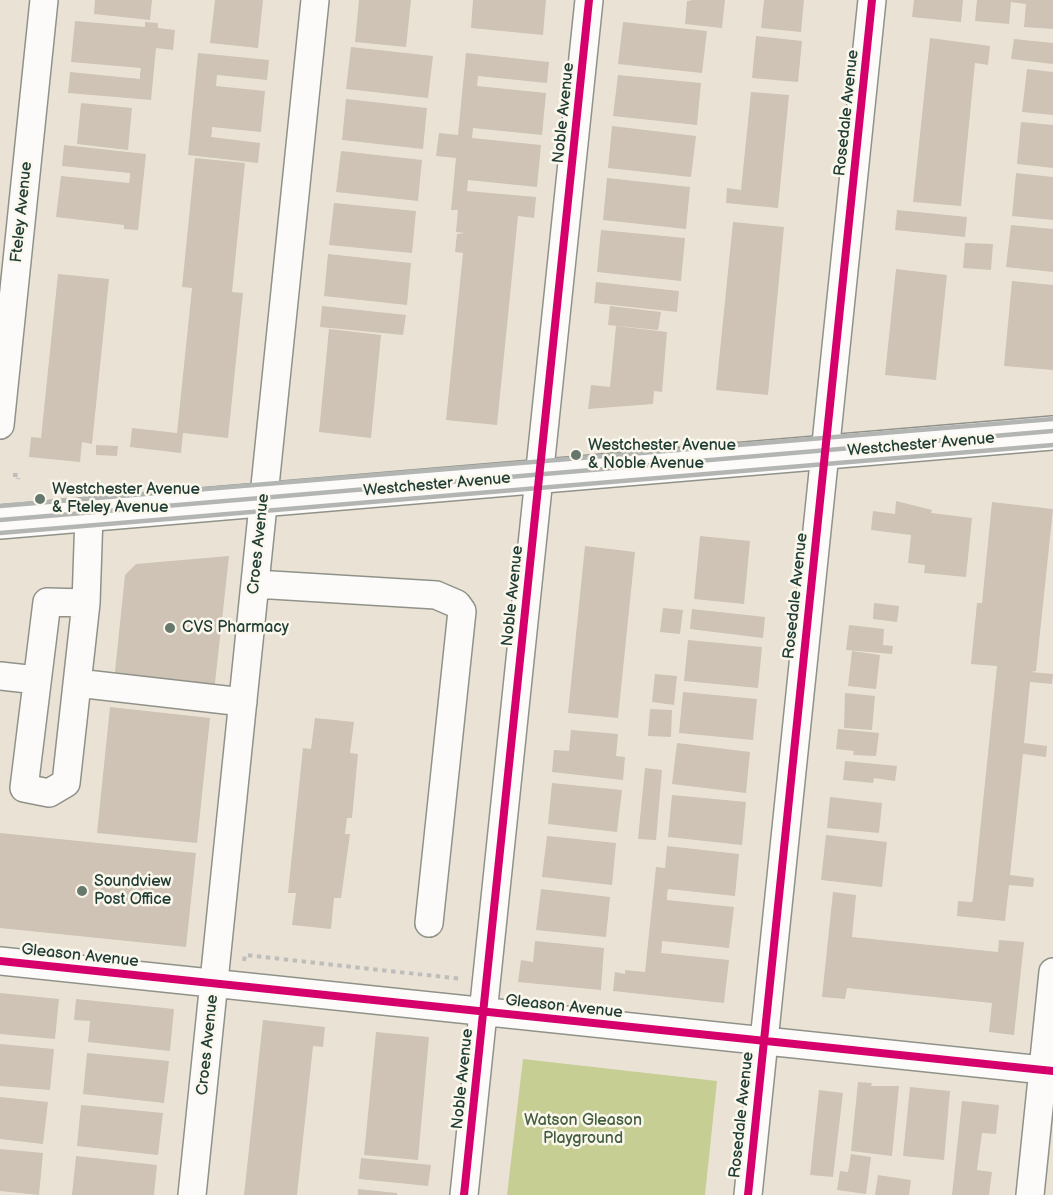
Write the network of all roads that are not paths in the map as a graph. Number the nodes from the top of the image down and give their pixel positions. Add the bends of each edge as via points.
1 (44, 0) edge
2 (315, 0) edge
3 (589, 0) edge
4 (872, 0) edge
5 (0, 425) edge
6 (1053, 433) edge
7 (824, 454) junction
8 (539, 477) junction
9 (264, 500) junction
10 (89, 515) junction
11 (0, 522) edge
12 (255, 584) junction
13 (86, 603) junction
14 (0, 676) edge
15 (37, 680) junction
16 (77, 683) junction
17 (243, 702) junction
18 (429, 923) dead end
19 (0, 961) edge
20 (1053, 972) edge
21 (215, 984) junction
22 (483, 1012) junction
23 (764, 1041) junction
24 (1048, 1071) edge
25 (192, 1195) edge
26 (464, 1195) edge
27 (748, 1195) edge
28 (1030, 1195) edge

1 - 5 street, Fteley Avenue
2 - 9 street, Croes Avenue
3 - 8 street, Noble Avenue
4 - 7 street, Rosedale Avenue
6 - 7 main road, Westchester Avenue
7 - 8 main road, Westchester Avenue
7 - 23 street, Rosedale Avenue
8 - 9 main road, Westchester Avenue
8 - 22 street, Noble Avenue
9 - 10 main road, Westchester Avenue
9 - 12 street, Croes Avenue
10 - 11 main road, Westchester Avenue
10 - 13 street
12 - 17 street, Croes Avenue
12 - 18 street via 436,595 457,604 462,611
13 - 15 street via 47,602
13 - 16 street
14 - 15 street
15 - 16 street via 24,788 49,793 66,783
16 - 17 street
17 - 21 street, Croes Avenue
19 - 21 street, Gleason Avenue
20 - 24 street
21 - 22 street, Gleason Avenue
21 - 25 street, Croes Avenue
22 - 23 street, Gleason Avenue
22 - 26 street, Noble Avenue
23 - 24 street, Gleason Avenue
23 - 27 street, Rosedale Avenue
24 - 28 street

